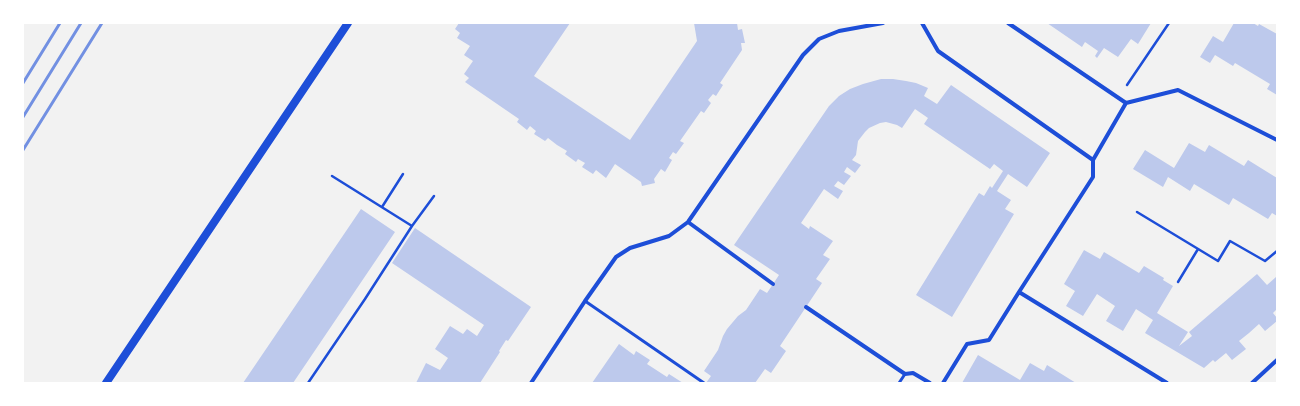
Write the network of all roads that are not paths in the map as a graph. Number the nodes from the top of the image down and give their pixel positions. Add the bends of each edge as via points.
1 (348, 23) edge
2 (883, 23) edge
3 (922, 23) edge
4 (1008, 23) edge
5 (1126, 103) junction
6 (1277, 140) edge
7 (1093, 160) junction
8 (688, 222) junction
9 (773, 284) dead end
10 (1019, 292) junction
11 (585, 301) junction
12 (806, 307) dead end
13 (1277, 360) edge
14 (905, 374) junction
15 (106, 383) edge
16 (530, 383) edge
17 (704, 383) edge
18 (900, 383) edge
19 (930, 383) edge
20 (942, 383) edge
21 (1167, 383) edge
22 (1252, 383) edge

1 - 15 main road
2 - 8 street via 839,31 819,40 803,55
3 - 7 street via 938,52
4 - 5 street
5 - 6 street via 1178,90
5 - 7 street
7 - 10 street via 1093,177
8 - 9 street
8 - 11 street via 669,236 630,248 616,257
10 - 20 street via 989,340 967,344
10 - 21 street
11 - 16 street
11 - 17 lane
12 - 14 street
13 - 22 street
14 - 18 lane
14 - 19 street via 913,373

